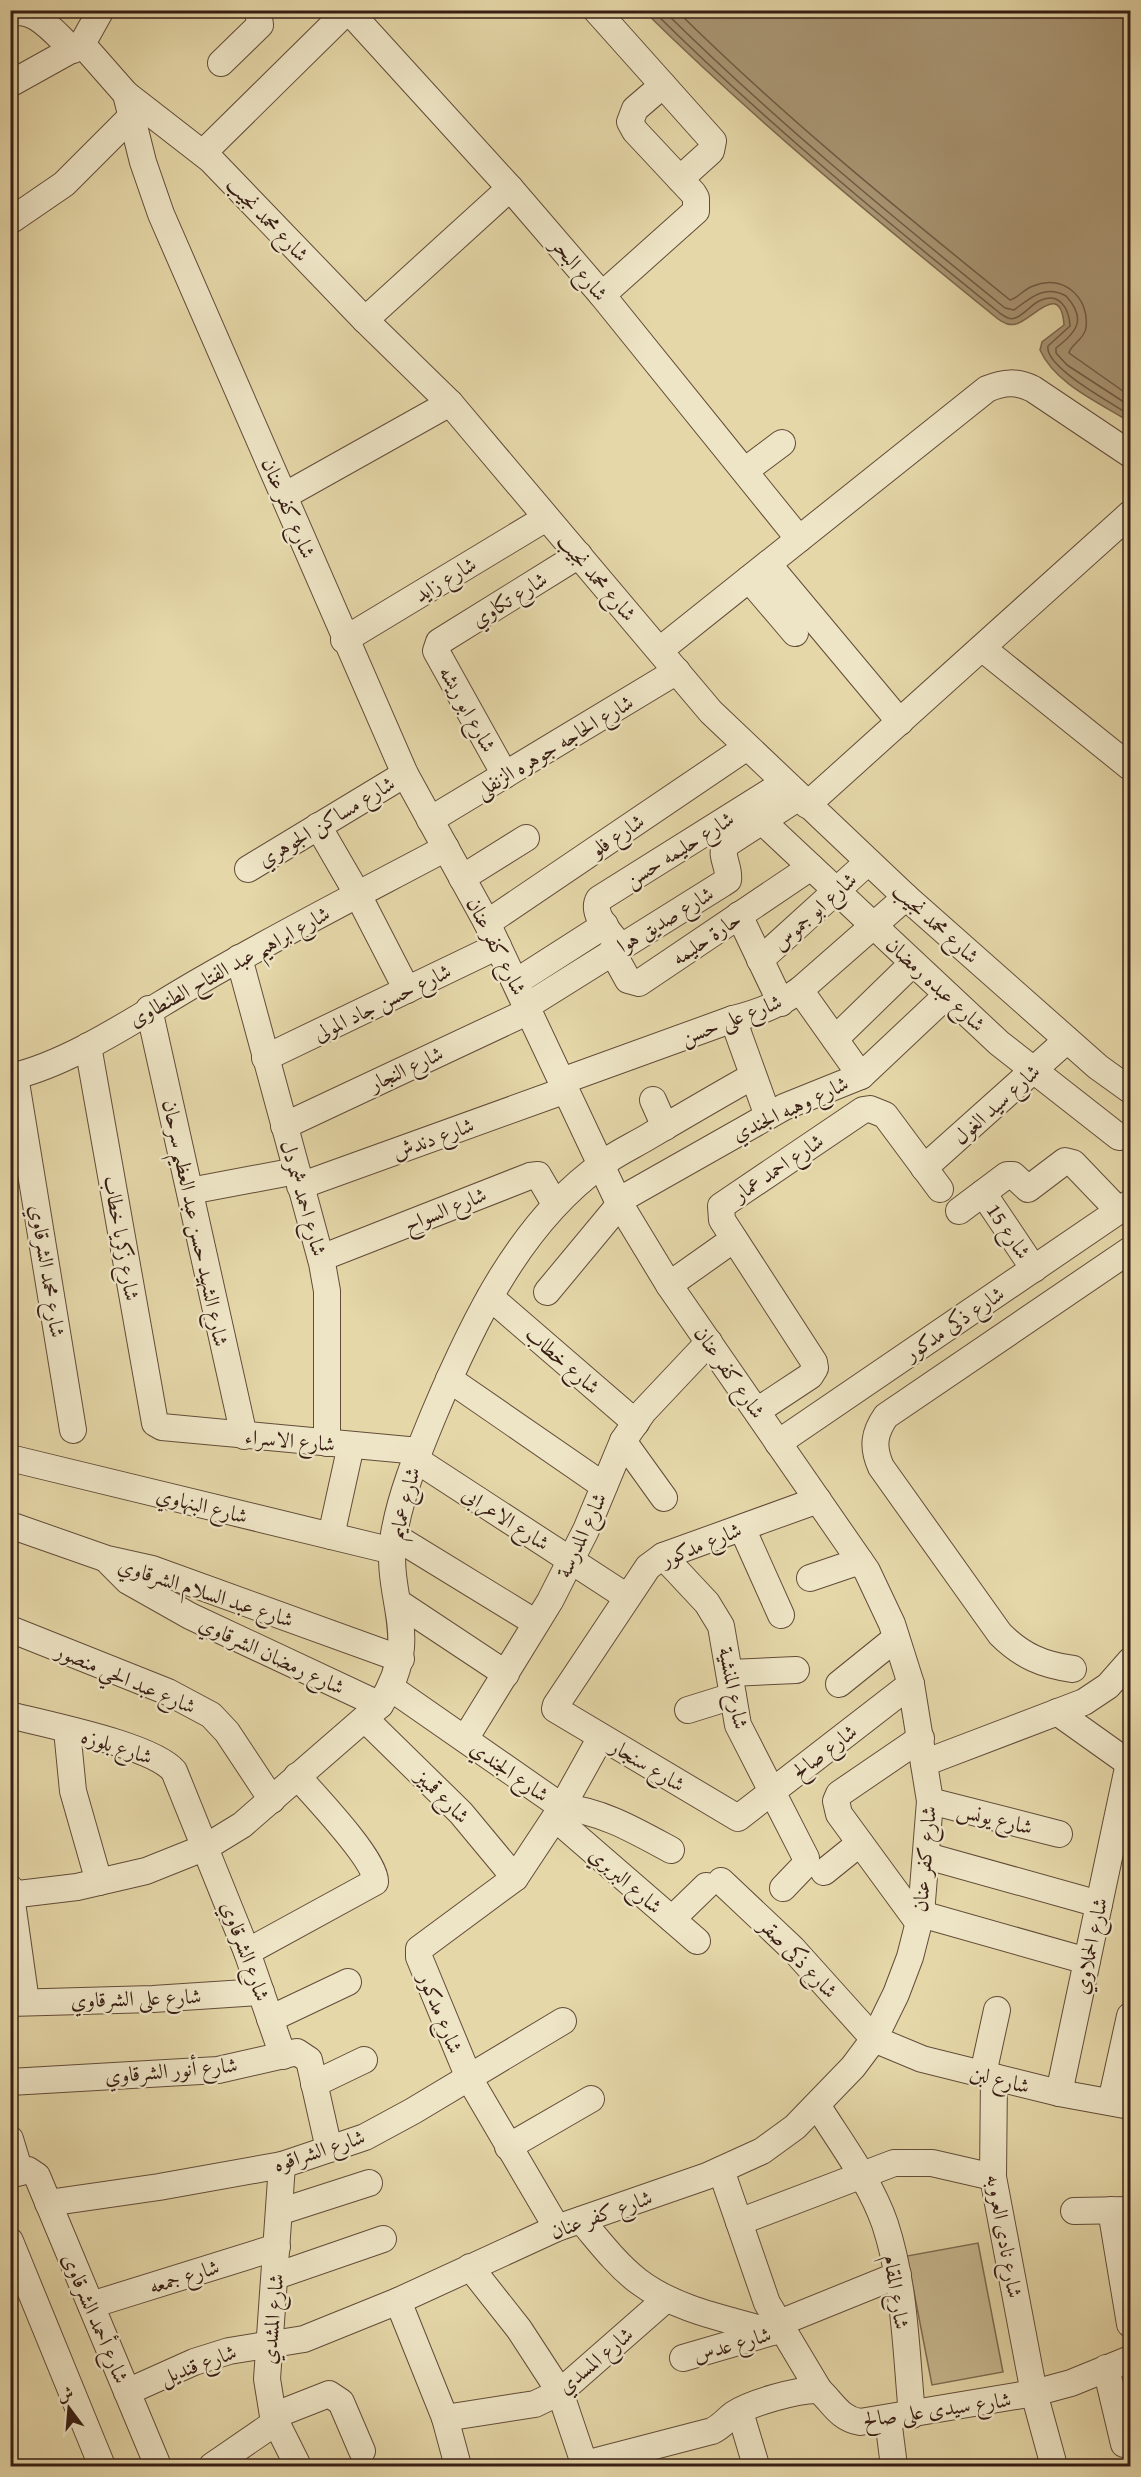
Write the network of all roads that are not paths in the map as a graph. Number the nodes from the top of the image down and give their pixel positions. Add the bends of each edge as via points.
1 (100, 10) edge
2 (258, 10) edge
3 (596, 10) edge
4 (348, 11) edge
5 (10, 14) edge
6 (78, 47) junction
7 (221, 63) dead end
8 (10, 84) edge
9 (663, 85) junction
10 (128, 106) junction
11 (203, 153) junction
12 (680, 179) junction
13 (510, 188) junction
14 (10, 221) edge
15 (602, 295) junction
16 (364, 320) junction
17 (450, 403) junction
18 (782, 443) dead end
19 (1131, 454) edge
20 (746, 470) junction
21 (284, 496) junction
22 (1131, 514) edge
23 (546, 518) junction
24 (800, 539) junction
25 (579, 555) junction
26 (759, 571) junction
27 (795, 633) dead end
28 (344, 640) junction
29 (439, 642) joint
30 (982, 648) junction
31 (660, 650) junction
32 (677, 672) junction
33 (900, 722) junction
34 (747, 747) junction
35 (1131, 767) edge
36 (405, 774) junction
37 (505, 775) junction
38 (797, 795) junction
39 (430, 820) junction
40 (762, 821) junction
41 (318, 826) junction
42 (526, 838) dead end
43 (446, 848) junction
44 (868, 861) junction
45 (811, 867) junction
46 (248, 869) dead end
47 (462, 878) junction
48 (836, 891) junction
49 (358, 895) junction
50 (906, 897) junction
51 (739, 915) junction
52 (487, 923) junction
53 (605, 925) junction
54 (873, 925) junction
55 (498, 946) junction
56 (616, 949) junction
57 (239, 958) junction
58 (760, 960) junction
59 (913, 963) junction
60 (516, 982) junction
61 (407, 990) junction
62 (947, 995) junction
63 (790, 996) junction
64 (528, 1008) junction
65 (149, 1009) junction
66 (733, 1019) junction
67 (835, 1039) junction
68 (1067, 1040) junction
69 (88, 1046) junction
70 (265, 1058) junction
71 (1034, 1070) junction
72 (753, 1076) junction
73 (861, 1076) junction
74 (13, 1077) edge
75 (564, 1085) junction
76 (1131, 1090) edge
77 (653, 1100) dead end
78 (768, 1116) junction
79 (284, 1126) junction
80 (665, 1127) junction
81 (1119, 1137) dead end
82 (601, 1165) junction
83 (924, 1168) junction
84 (298, 1179) junction
85 (940, 1189) dead end
86 (190, 1191) junction
87 (983, 1193) junction
88 (619, 1203) junction
89 (555, 1204) junction
90 (1125, 1207) edge
91 (959, 1211) dead end
92 (735, 1239) junction
93 (1131, 1250) edge
94 (321, 1258) junction
95 (1034, 1269) junction
96 (669, 1285) junction
97 (547, 1292) dead end
98 (490, 1297) junction
99 (709, 1342) junction
100 (449, 1379) junction
101 (757, 1411) junction
102 (162, 1427) joint
103 (73, 1430) dead end
104 (629, 1432) junction
105 (244, 1436) junction
106 (778, 1443) junction
107 (339, 1444) junction
108 (417, 1455) junction
109 (10, 1458) edge
110 (604, 1485) junction
111 (664, 1498) dead end
112 (818, 1500) junction
113 (10, 1525) edge
114 (742, 1528) junction
115 (331, 1536) junction
116 (393, 1543) junction
117 (663, 1556) junction
118 (107, 1560) junction
119 (571, 1561) junction
120 (860, 1561) junction
121 (810, 1578) dead end
122 (627, 1597) junction
123 (399, 1603) junction
124 (781, 1615) dead end
125 (536, 1623) junction
126 (10, 1629) edge
127 (896, 1638) junction
128 (401, 1659) junction
129 (1131, 1662) edge
130 (796, 1670) dead end
131 (1073, 1670) dead end
132 (506, 1674) junction
133 (839, 1684) dead end
134 (910, 1684) junction
135 (731, 1685) junction
136 (378, 1704) junction
137 (688, 1710) dead end
138 (1057, 1712) junction
139 (558, 1713) joint
140 (10, 1715) edge
141 (67, 1730) junction
142 (601, 1737) junction
143 (921, 1738) junction
144 (465, 1739) junction
145 (924, 1763) junction
146 (1130, 1764) edge
147 (297, 1776) junction
148 (772, 1791) junction
149 (272, 1800) junction
150 (930, 1801) junction
151 (558, 1813) junction
152 (738, 1818) joint
153 (1059, 1834) dead end
154 (860, 1843) junction
155 (206, 1847) junction
156 (671, 1850) dead end
157 (927, 1856) junction
158 (824, 1872) dead end
159 (515, 1878) junction
160 (99, 1882) junction
161 (783, 1888) dead end
162 (11, 1893) edge
163 (1099, 1904) junction
164 (919, 1918) junction
165 (672, 1919) junction
166 (697, 1941) dead end
167 (247, 1952) junction
168 (1087, 1961) junction
169 (348, 1982) dead end
170 (261, 1992) junction
171 (18, 2003) edge
172 (998, 2010) dead end
173 (1131, 2016) edge
174 (270, 2019) junction
175 (563, 2021) dead end
176 (874, 2039) junction
177 (283, 2056) junction
178 (364, 2060) dead end
179 (989, 2075) junction
180 (469, 2078) junction
181 (10, 2082) edge
182 (314, 2084) junction
183 (1059, 2093) junction
184 (591, 2099) dead end
185 (1121, 2104) edge
186 (816, 2105) junction
187 (10, 2139) edge
188 (508, 2147) junction
189 (329, 2149) junction
190 (282, 2165) junction
191 (721, 2170) junction
192 (21, 2173) edge
193 (861, 2175) junction
194 (993, 2177) junction
195 (369, 2183) dead end
196 (48, 2204) junction
197 (1121, 2210) edge
198 (1074, 2211) dead end
199 (279, 2212) junction
200 (739, 2222) junction
201 (569, 2224) junction
202 (383, 2239) dead end
203 (10, 2241) edge
204 (277, 2247) junction
205 (470, 2267) junction
206 (898, 2275) junction
207 (276, 2276) junction
208 (666, 2299) junction
209 (398, 2301) junction
210 (91, 2305) junction
211 (1131, 2324) edge
212 (777, 2328) junction
213 (270, 2343) junction
214 (682, 2358) dead end
215 (1131, 2360) edge
216 (1106, 2368) junction
217 (819, 2390) junction
218 (127, 2392) junction
219 (560, 2392) junction
220 (1034, 2393) junction
221 (740, 2412) junction
222 (900, 2417) junction
223 (445, 2418) junction
224 (275, 2419) junction
225 (1124, 2444) dead end
226 (362, 2451) dead end
227 (642, 2459) edge
228 (225, 2463) edge
229 (585, 2465) edge
230 (102, 2466) edge
231 (158, 2466) edge
232 (298, 2466) edge
233 (458, 2466) edge
234 (753, 2466) edge
235 (894, 2466) edge
236 (1054, 2466) edge

1 - 6 street
2 - 7 street via 260,25
3 - 9 street
4 - 11 street
4 - 13 street, شارع البحر
5 - 6 street, شارع محمد نجيب via 25,11
6 - 8 street
6 - 10 street, شارع محمد نجيب
9 - 12 street via 635,109 630,122
9 - 12 street via 714,145
10 - 11 street, شارع محمد نجيب
10 - 14 street via 64,184
10 - 21 street, شارع كفر عنان via 161,214
11 - 16 street, شارع محمد نجيب
12 - 15 street via 696,198 692,217
13 - 15 street, شارع البحر
13 - 16 street
15 - 20 street, شارع البحر
16 - 17 street, شارع محمد نجيب
17 - 21 street
17 - 23 street, شارع محمد نجيب
18 - 20 street
19 - 24 street via 1033,389 1015,382 996,385
20 - 24 street, شارع البحر
21 - 28 street, شارع كفر عنان
22 - 30 street
23 - 25 street, شارع محمد نجيب
23 - 28 street, شارع زايد
24 - 26 street
25 - 29 street, شارع تكاوي
25 - 31 street, شارع محمد نجيب
26 - 27 street
26 - 31 street
26 - 33 street
28 - 36 street, شارع كفر عنان
29 - 37 street, شارع ابو ريشه via 436,651
30 - 33 street
30 - 35 street
31 - 32 street, شارع محمد نجيب
32 - 34 street, شارع محمد نجيب
32 - 37 street, شارع الحاجه جوهره الزنفلى
33 - 38 street
34 - 38 street, شارع محمد نجيب
34 - 52 street, شارع فلو
36 - 39 street, شارع كفر عنان
36 - 41 street, شارع مساكن الجوهري
37 - 39 street, شارع الحاجه جوهره الزنفلى
38 - 40 street, شارع صديق هوا
38 - 44 street, شارع محمد نجيب
38 - 53 street, شارع حليمه حسن via 599,899 597,913
39 - 43 street, شارع كفر عنان
40 - 45 street, شارع عبده رمضان
40 - 56 street, شارع صديق هوا via 725,845 728,880
41 - 46 street, شارع مساكن الجوهري
41 - 49 street
42 - 47 street
43 - 47 street, شارع كفر عنان
43 - 49 street, شارع ابراهيم عبد الفتاح الطنطاوى
44 - 48 street, شارع ابو جموس
44 - 50 street, شارع محمد نجيب
45 - 48 street, شارع عبده رمضان
45 - 51 street, حارة حليمه
47 - 52 street, شارع كفر عنان
48 - 54 street, شارع عبده رمضان
48 - 58 street, شارع ابو جموس
49 - 57 street, شارع ابراهيم عبد الفتاح الطنطاوى
49 - 61 street
50 - 54 street, شارع على حسن
50 - 68 street, شارع محمد نجيب
51 - 56 street, حارة حليمه via 639,983 628,980
51 - 58 street
52 - 55 street, شارع كفر عنان
53 - 56 street, شارع حليمه حسن
53 - 60 street
54 - 59 street, شارع عبده رمضان
54 - 63 street, شارع على حسن
55 - 60 street, شارع كفر عنان
55 - 61 street, شارع حسن جاد المولى
56 - 64 street, شارع صديق هوا
57 - 65 street, شارع ابراهيم عبد الفتاح الطنطاوى
57 - 70 street, شارع احمد شمردل
58 - 63 street
59 - 62 street, شارع عبده رمضان
59 - 67 street
60 - 64 street, شارع كفر عنان
61 - 70 street, شارع حسن جاد المولى
62 - 71 street, شارع عبده رمضان
62 - 73 street, شارع وهبه الجندي
63 - 66 street, شارع على حسن via 758,1013
63 - 67 street
64 - 75 street, شارع كفر عنان
64 - 79 street, شارع النجار
65 - 69 street, شارع ابراهيم عبد الفتاح الطنطاوى
65 - 86 street, شارع الشهيد حسن عبد العظيم سرحان
66 - 72 street
66 - 75 street, شارع على حسن
67 - 73 street
68 - 71 street, شارع سيد الغول
68 - 76 street, شارع محمد نجيب
69 - 74 street, شارع ابراهيم عبد الفتاح الطنطاوى
69 - 102 street, شارع زكريا خطاب via 155,1423
70 - 79 street, شارع احمد شمردل
71 - 81 street, شارع عبده رمضان
71 - 83 street, شارع سيد الغول
72 - 78 street
72 - 80 street, شارع عمايم
73 - 78 street, شارع وهبه الجندي
74 - 103 street, شارع محمد الشرقاوي
75 - 82 street, شارع كفر عنان
75 - 84 street, شارع دندش
77 - 80 street
78 - 88 street, شارع وهبه الجندي
79 - 84 street, شارع احمد شمردل
80 - 82 street, شارع عمايم
82 - 88 street, شارع كفر عنان
82 - 89 street, شارع عمايم
83 - 85 street, شارع احمد عمار
83 - 92 street, شارع احمد عمار via 885,1115 863,1110 721,1206 720,1217
84 - 86 street, شارع دندش
84 - 94 street, شارع احمد شمردل
86 - 105 street, شارع الشهيد حسن عبد العظيم سرحان
87 - 90 street, شارع 15 via 1009,1174 1030,1188 1062,1162 1070,1162
87 - 91 street, شارع 15
87 - 95 street, شارع 15
88 - 96 street, شارع كفر عنان
88 - 97 street
89 - 94 street, شارع السواح via 542,1179 530,1176
89 - 98 street, شارع عمايم
90 - 95 street, شارع ذكى مدكور
92 - 96 street
92 - 101 street, شارع احمد عمار via 815,1368 810,1376
93 - 131 street via 886,1416 874,1440 881,1467 1000,1634 1032,1660
94 - 107 street, شارع احمد شمردل
95 - 106 street, شارع ذكى مدكور
96 - 99 street, شارع كفر عنان
98 - 100 street, شارع عمايم
98 - 104 street, شارع خطاب
99 - 101 street, شارع كفر عنان
99 - 104 street, شارع المدرسة
100 - 108 street, شارع عمايم
100 - 110 street
101 - 106 street, شارع كفر عنان
102 - 105 street, شارع الاسراء
104 - 110 street, شارع المدرسة
104 - 111 street, شارع خطاب
105 - 107 street, شارع الاسراء
106 - 112 street, شارع كفر عنان
107 - 108 street, شارع الاسراء
107 - 115 street, شارع احمد شمردل
108 - 116 street, شارع عمايم
108 - 119 street, شارع الاعرابى
109 - 115 street, شارع البنهاوي
110 - 119 street, شارع المدرسة
112 - 114 street, شارع مدكور
112 - 120 street, شارع كفر عنان
113 - 118 street, شارع عبد السلام الشرقاوي
114 - 117 street, شارع مدكور
114 - 124 street
115 - 116 street, شارع البنهاوي
116 - 123 street, شارع عمايم
116 - 125 street, شارع البنهاوي
117 - 122 street, شارع مدكور via 648,1567
117 - 135 street, شارع المنشية via 706,1603 721,1626
118 - 128 street, شارع عبد السلام الشرقاوي via 152,1569
118 - 136 street, شارع رمضان الشرقاوي via 128,1581 190,1616
119 - 122 street, شارع الاعرابى
119 - 125 street, شارع المدرسة
120 - 121 street
120 - 127 street, شارع كفر عنان
122 - 139 street, شارع مدكور via 556,1705
123 - 128 street, شارع عمايم
123 - 132 street
125 - 132 street, شارع المدرسة
126 - 149 street, شارع عبد الحي منصور via 168,1692 211,1715 227,1731
127 - 133 street
127 - 134 street, شارع كفر عنان
128 - 136 street, شارع عمايم
129 - 138 street via 1108,1686 1084,1702
130 - 135 street
132 - 144 street, شارع المدرسة
134 - 143 street, شارع كفر عنان
134 - 148 street, شارع صالح
135 - 137 street
135 - 148 street, شارع المنشية via 738,1725
136 - 144 street, شارع الجندي
136 - 147 street
136 - 159 street, شارع قمبيز
138 - 145 street
138 - 146 street
139 - 142 street, شارع سنجار
140 - 141 street, شارع بلوزه
141 - 155 street, شارع بلوزه via 168,1764
141 - 160 street via 73,1791
142 - 151 street, شارع مدكور
142 - 152 street, شارع سنجار
143 - 145 street, شارع كفر عنان
143 - 154 street via 839,1794 839,1814
144 - 151 street, شارع الجندي
145 - 150 street, شارع كفر عنان
146 - 163 street, شارع الحملاوي
147 - 149 street
147 - 167 street via 360,1851 376,1875 375,1882
148 - 152 street, شارع صالح
148 - 161 street, شارع المنشية via 806,1860
149 - 155 street
150 - 153 street, شارع يونس
150 - 157 street, شارع كفر عنان
151 - 156 street, شارع الجندي via 582,1809 618,1821
151 - 159 street, شارع مدكور
151 - 165 street, شارع البربري
154 - 158 street
154 - 164 street
155 - 160 street via 146,1871
155 - 167 street, شارع الشرقاوي
157 - 163 street
157 - 164 street, شارع كفر عنان
159 - 180 street, شارع مدكور via 419,1949
160 - 162 street
162 - 171 street
163 - 168 street, شارع الحملاوي
164 - 168 street
164 - 176 street, شارع كفر عنان via 910,1958
165 - 166 street, شارع البربري
165 - 176 street, شارع ذكى صقر via 713,1883 793,1949
167 - 170 street, شارع الشرقاوي
168 - 183 street, شارع الحملاوي
169 - 174 street
170 - 171 street, شارع على الشرقاوي
170 - 174 street, شارع الشرقاوي
172 - 179 street, شارع نادى العروبه
173 - 185 street
174 - 177 street, شارع الشرقاوي
175 - 180 street, شارع الشراقوه
176 - 179 street, شارع لبن via 922,2059
176 - 186 street, شارع كفر عنان
177 - 181 street, شارع أنور الشرقاوي via 218,2070
177 - 182 street, شارع أنور الشرقاوي via 297,2052 306,2056
178 - 182 street
179 - 183 street, شارع لبن
179 - 194 street, شارع نادى العروبه
180 - 188 street, شارع مدكور
180 - 189 street, شارع الشراقوه via 365,2137
182 - 189 street, شارع أنور الشرقاوي
183 - 185 street, شارع لبن
184 - 188 street
186 - 191 street, شارع كفر عنان via 795,2127 762,2151
186 - 193 street, شارع المقام
187 - 192 street, شارع أحمد الشرقاوى
188 - 201 street, شارع مدكور
189 - 190 street, شارع الشراقوه
190 - 196 street, شارع الشراقوه
190 - 199 street, شارع المشدي
191 - 200 street
191 - 201 street, شارع كفر عنان
192 - 196 street, شارع أحمد الشرقاوى
193 - 194 street via 894,2163 932,2163
193 - 200 street
193 - 206 street, شارع المقام via 884,2222
194 - 220 street, شارع نادى العروبه
195 - 199 street
196 - 210 street, شارع أحمد الشرقاوى
197 - 198 street
197 - 211 street
199 - 204 street, شارع المشدي
200 - 212 street
201 - 205 street, شارع كفر عنان
201 - 208 street, شارع مدكور
202 - 207 street
203 - 230 street
204 - 207 street, شارع المشدي
204 - 210 street, شارع جمعه
205 - 209 street, شارع كفر عنان
205 - 219 street via 519,2329
206 - 212 street, شارع عدس
206 - 222 street, شارع المقام
207 - 213 street, شارع المشدي
208 - 212 street, شارع مدكور
208 - 219 street, شارع المسدي
209 - 213 street, شارع كفر عنان via 304,2339
209 - 223 street
210 - 218 street, شارع أحمد الشرقاوى
212 - 214 street, شارع عدس
212 - 217 street
213 - 218 street, شارع قنديل via 229,2350
213 - 224 street, شارع المشدي via 267,2379
215 - 216 street, شارع سيدى على صالح
216 - 220 street, شارع سيدى على صالح
216 - 225 street
217 - 221 street via 802,2389
217 - 222 street, شارع سيدى على صالح via 849,2420
218 - 231 street, شارع أحمد الشرقاوى
219 - 223 street, شارع المسدي via 535,2404
219 - 229 street
220 - 222 street, شارع سيدى على صالح
220 - 236 street, شارع نادى العروبه
221 - 227 street via 712,2431
221 - 234 street
222 - 235 street, شارع المقام
223 - 233 street
224 - 226 street via 329,2394 336,2396
224 - 228 street
224 - 232 street, شارع المشدي
227 - 229 street

